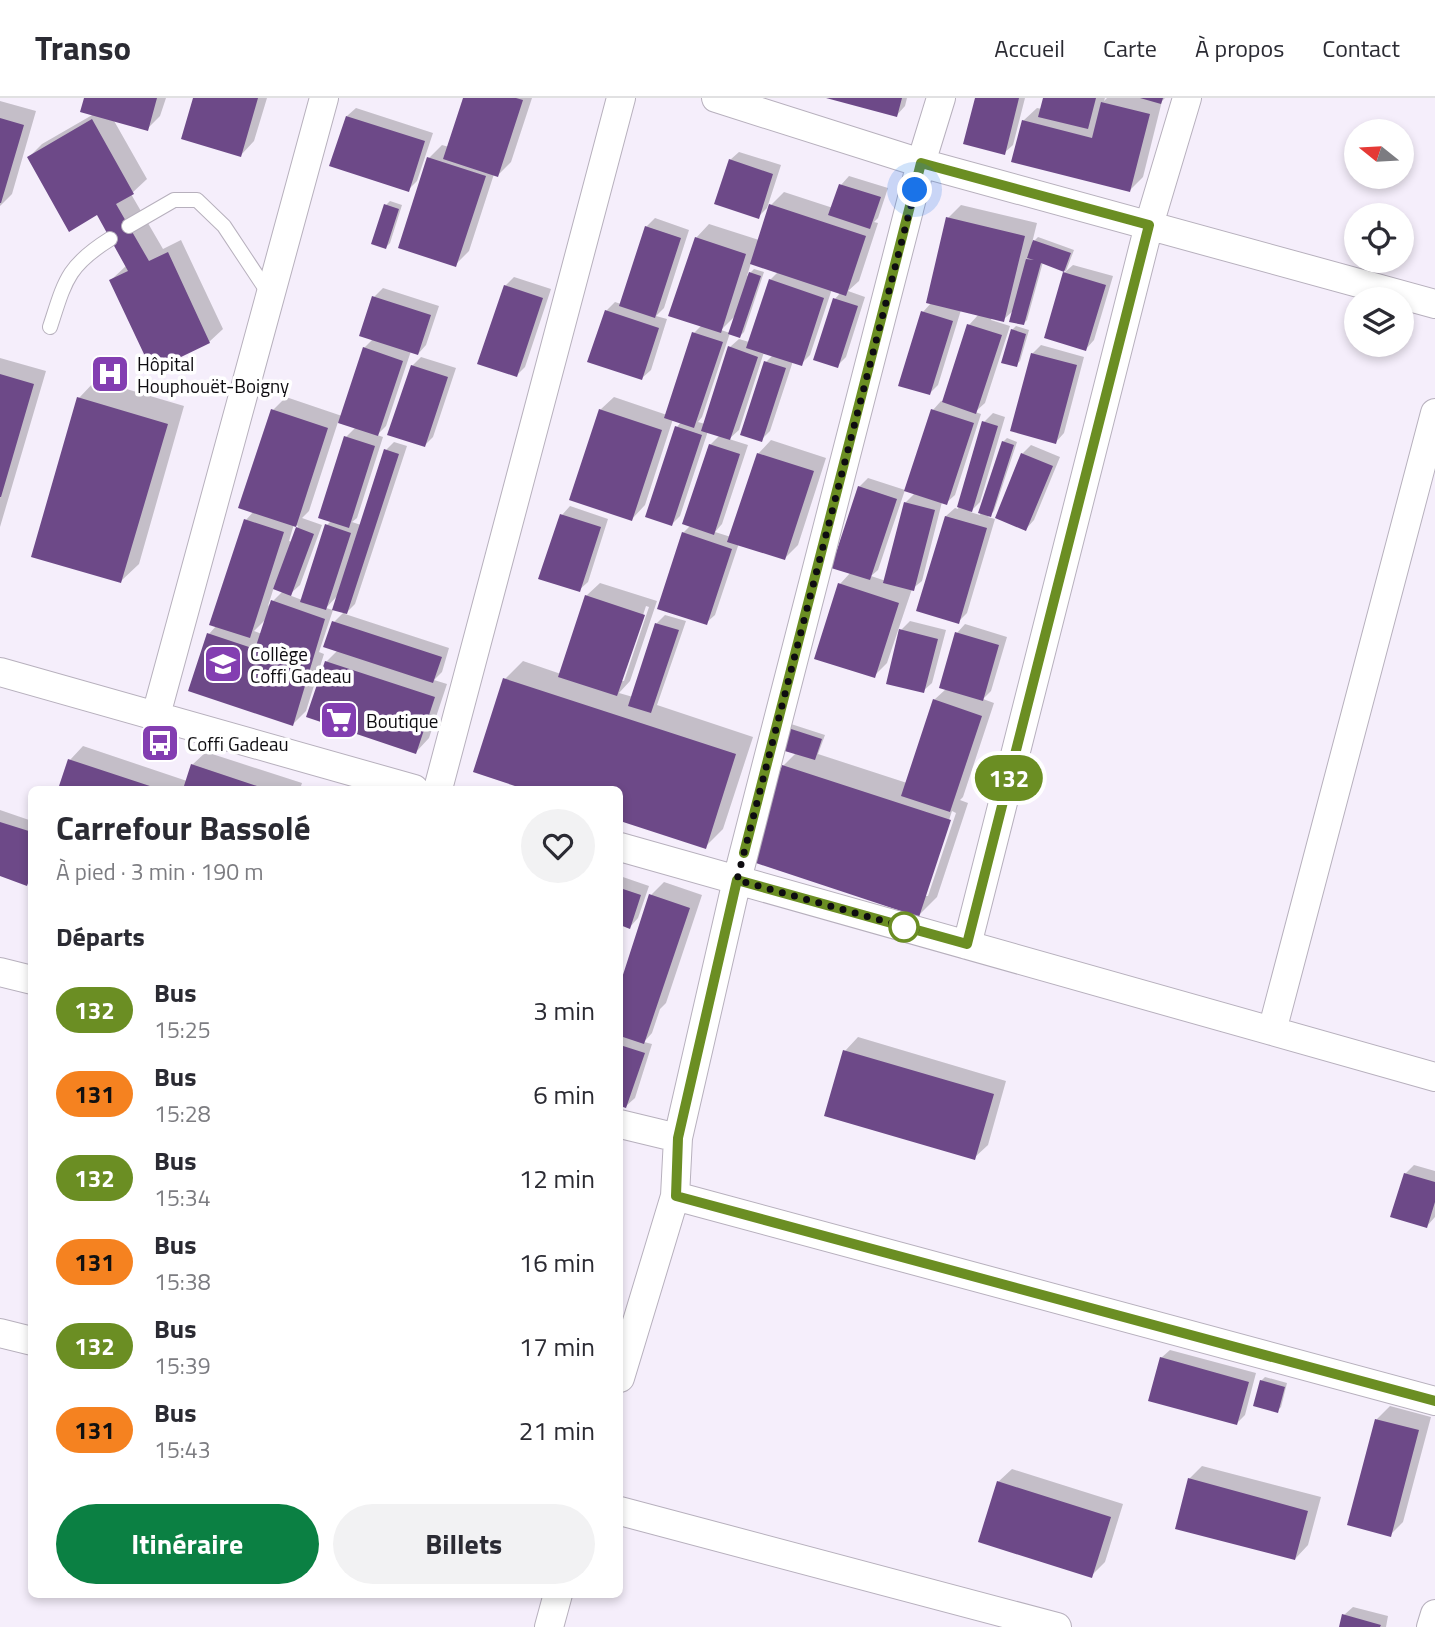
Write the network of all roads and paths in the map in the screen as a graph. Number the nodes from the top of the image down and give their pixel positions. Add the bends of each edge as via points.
1 (324, 98) edge
2 (621, 98) edge
3 (716, 98) edge
4 (941, 98) edge
5 (1187, 98) edge
6 (921, 163) junction
7 (1149, 225) junction
8 (129, 226) dead end
9 (110, 239) dead end
10 (270, 295) junction
11 (1435, 304) edge
12 (50, 327) dead end
13 (1435, 412) edge
14 (0, 672) edge
15 (156, 715) junction
16 (335, 779) edge
17 (390, 786) edge
18 (439, 786) edge
19 (623, 848) edge
20 (737, 880) junction
21 (967, 944) junction
22 (0, 972) edge
23 (28, 979) edge
24 (1272, 1031) junction
25 (1435, 1077) edge
26 (623, 1125) edge
27 (678, 1138) junction
28 (676, 1196) junction
29 (0, 1333) edge
30 (28, 1340) edge
31 (623, 1368) edge
32 (1435, 1401) edge
33 (623, 1512) edge
34 (557, 1598) edge
35 (1435, 1614) edge
36 (549, 1627) edge
37 (1057, 1627) edge
38 (1431, 1627) edge

1 - 10 street
2 - 18 street
3 - 6 street
4 - 6 street
5 - 7 street
6 - 7 street
6 - 20 street
7 - 11 street
7 - 21 street
8 - 10 lane via 174,200 197,200 224,226
9 - 12 lane via 89,252 66,278
10 - 15 street
13 - 24 street
14 - 15 street
15 - 16 street
16 - 17 street
19 - 20 street
20 - 21 street
20 - 27 street
21 - 24 street
22 - 23 street
24 - 25 street
26 - 27 street
27 - 28 street
28 - 31 street
28 - 32 street
29 - 30 street
33 - 37 street
34 - 36 street
35 - 38 street

